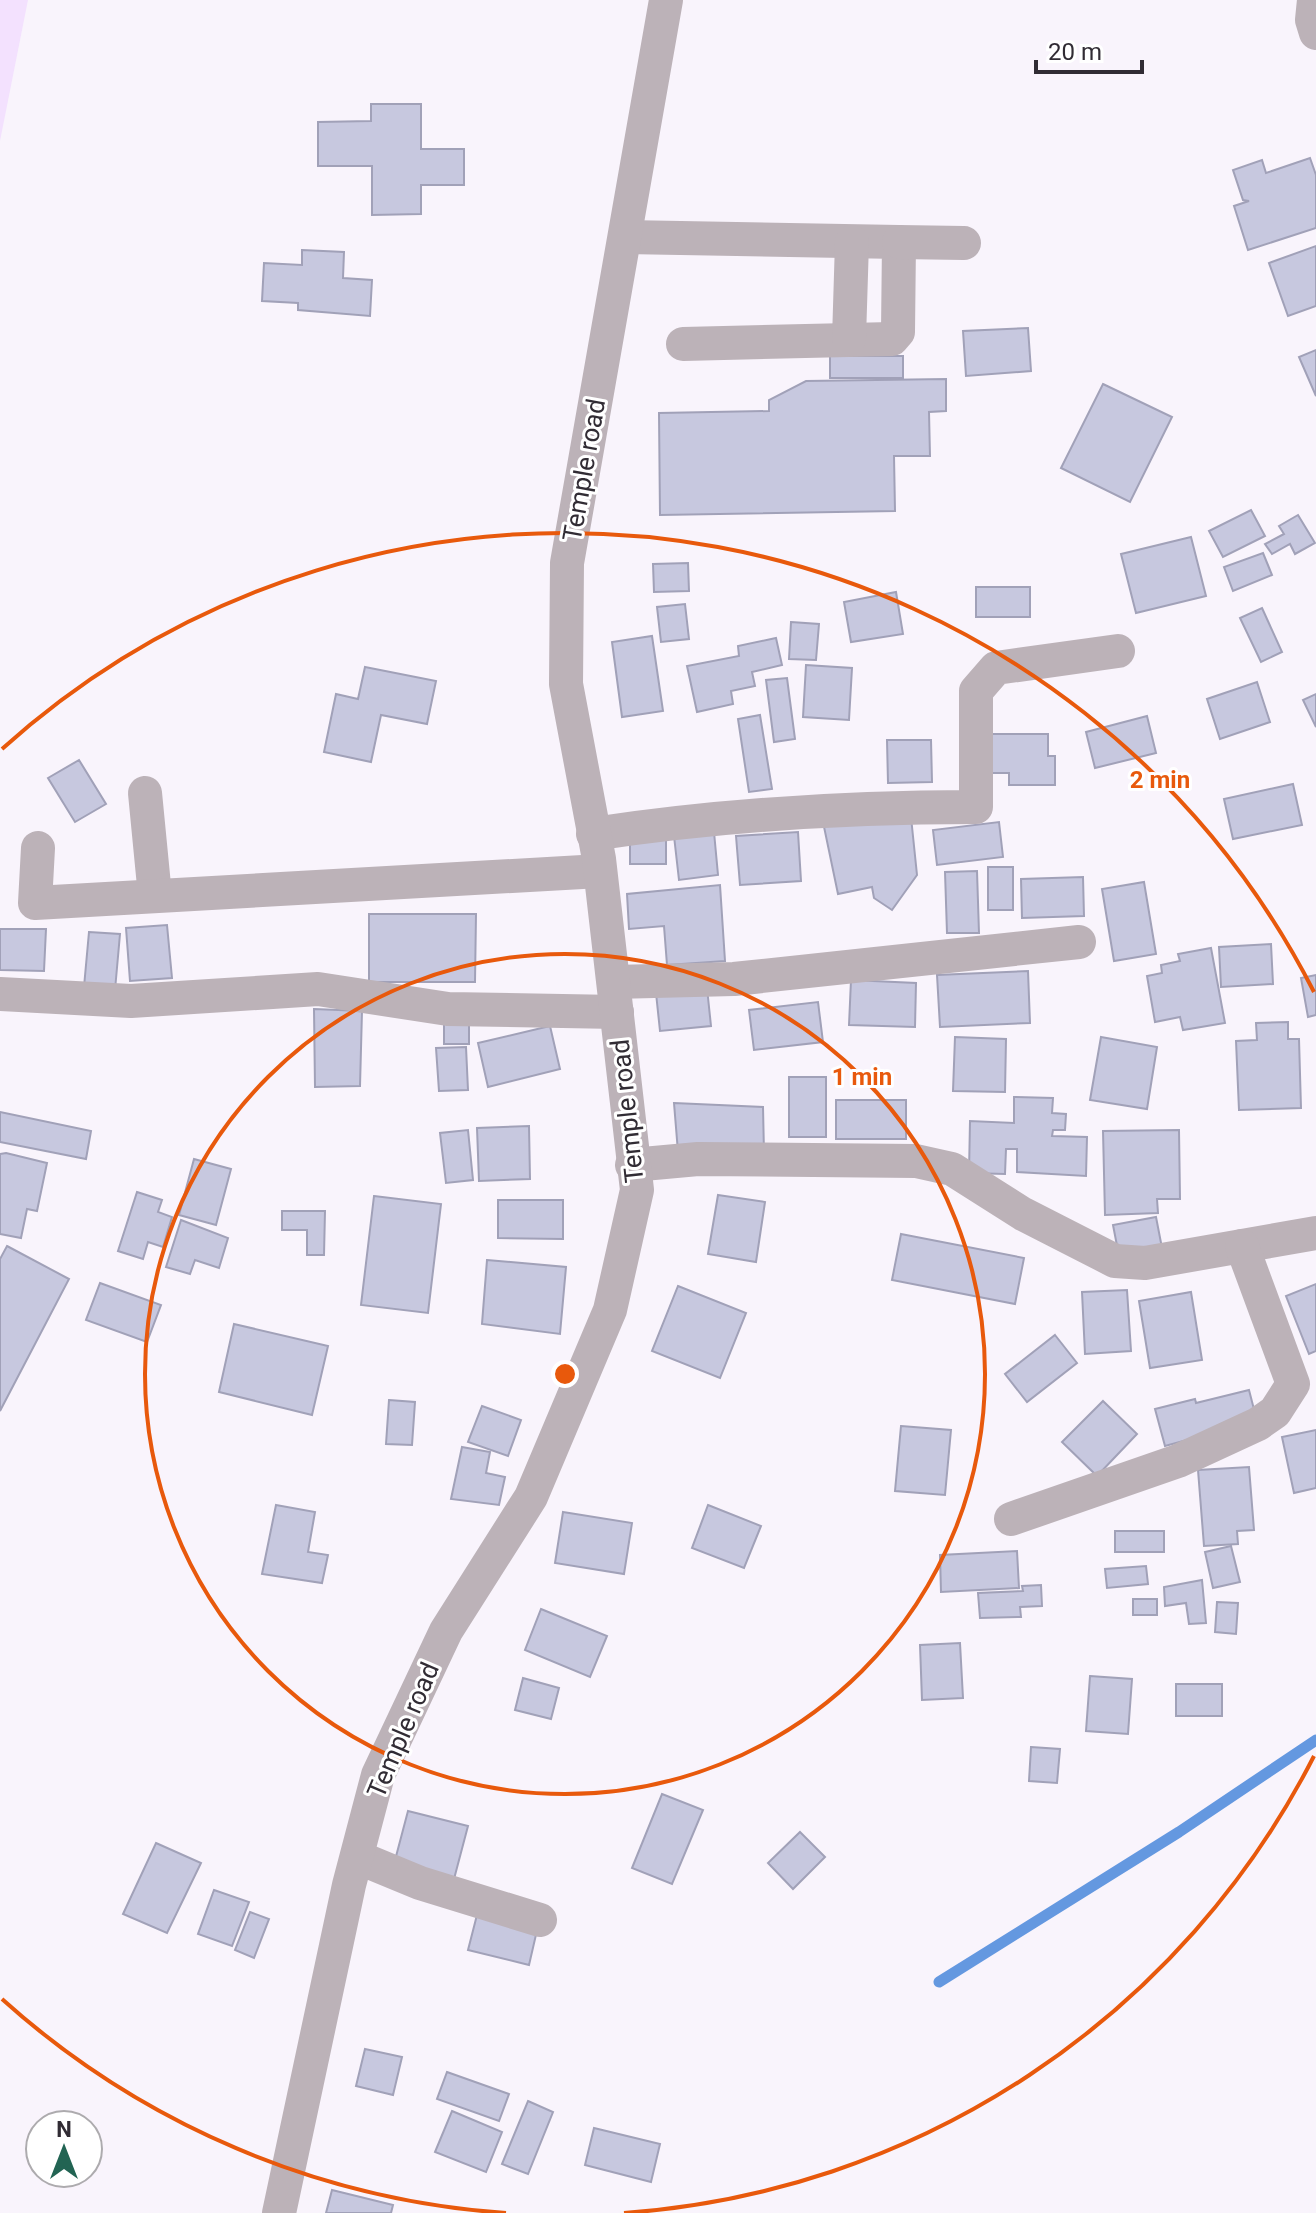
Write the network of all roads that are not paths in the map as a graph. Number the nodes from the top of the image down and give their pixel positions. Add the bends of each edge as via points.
1 (666, 0) edge
2 (1314, 0) edge
3 (1316, 33) edge
4 (625, 237) junction
5 (852, 242) junction
6 (899, 242) junction
7 (964, 243) dead end
8 (849, 339) junction
9 (683, 344) dead end
10 (1118, 651) dead end
11 (145, 793) dead end
12 (593, 834) junction
13 (38, 848) dead end
14 (600, 871) junction
15 (155, 896) junction
16 (1079, 942) dead end
17 (0, 994) edge
18 (615, 997) junction
19 (632, 1165) junction
20 (1316, 1233) edge
21 (1242, 1246) junction
22 (1304, 1383) edge
23 (1011, 1519) dead end
24 (357, 1857) junction
25 (540, 1920) dead end
26 (279, 2213) edge

1 - 4 street, Temple road
2 - 3 street
4 - 5 street
4 - 12 street, Temple road via 567,563 566,684
5 - 6 street
5 - 8 street
6 - 7 street
6 - 8 street via 898,332 892,339
8 - 9 street
10 - 12 street via 996,668 976,691 976,807 872,807
11 - 15 street
12 - 14 street, Temple road
13 - 15 street via 35,903
14 - 15 street
14 - 18 street, Temple road
16 - 18 street
17 - 18 street via 131,1001 318,989 448,1009
18 - 19 street, Temple road
19 - 21 street via 698,1159 916,1161 952,1169 1047,1228 1115,1261 1145,1263
19 - 24 street, Temple road via 637,1190 610,1310 531,1497 446,1631 378,1775
20 - 21 street
21 - 22 street
22 - 23 street via 1258,1424 1178,1461
24 - 25 street via 420,1883
24 - 26 street, Temple road

